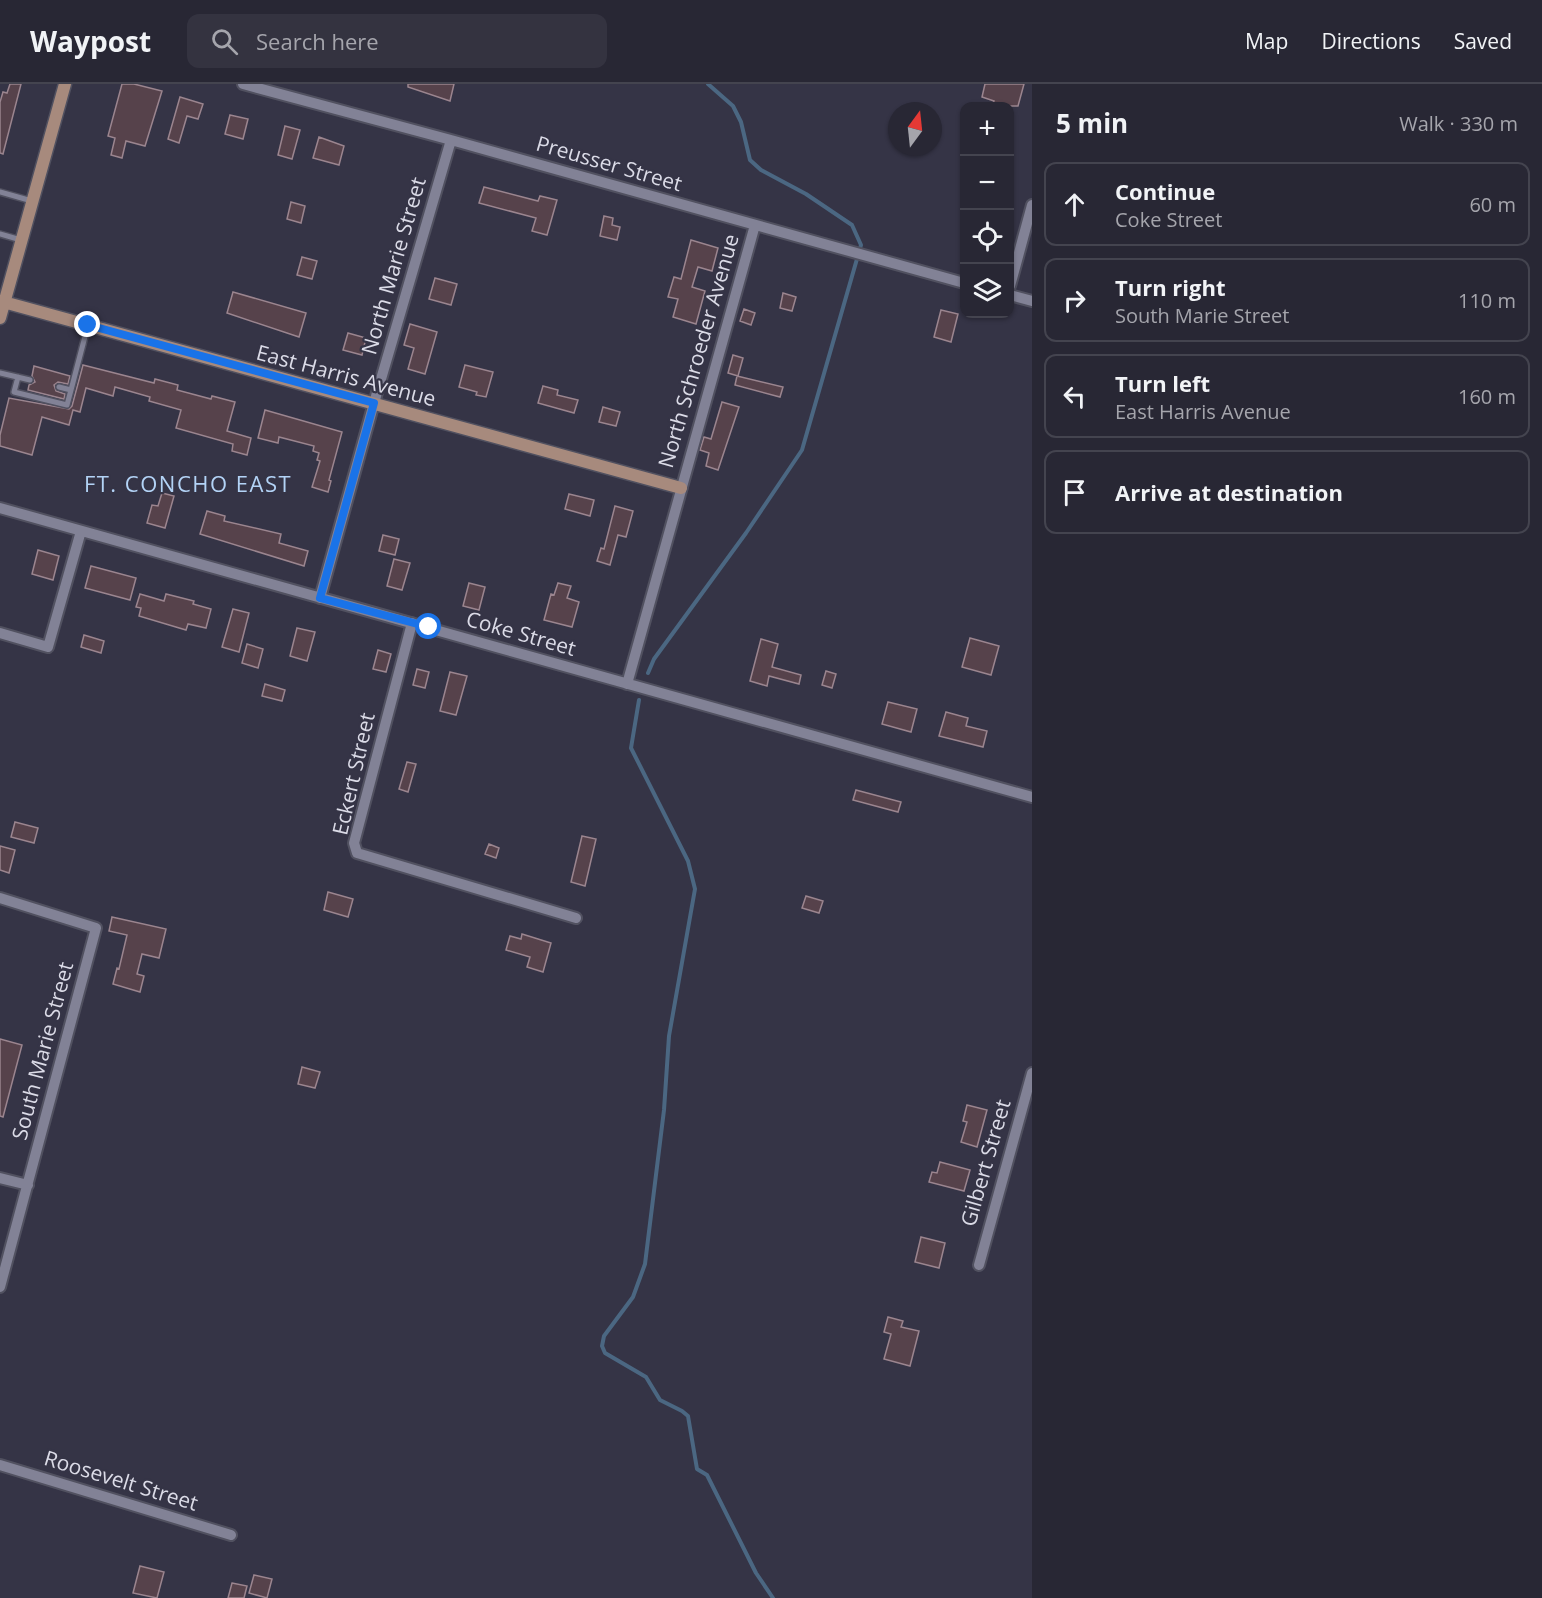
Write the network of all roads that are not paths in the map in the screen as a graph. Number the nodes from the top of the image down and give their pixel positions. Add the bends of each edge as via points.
1 (65, 84) edge
2 (243, 84) edge
3 (451, 140) junction
4 (0, 192) edge
5 (32, 201) junction
6 (1032, 205) edge
7 (755, 225) junction
8 (0, 234) edge
9 (22, 240) junction
10 (1014, 271) edge
11 (960, 282) edge
12 (1014, 296) edge
13 (1032, 301) edge
14 (2, 302) edge
15 (0, 318) edge
16 (88, 325) junction
17 (0, 373) edge
18 (18, 377) junction
19 (30, 380) dead end
20 (58, 387) dead end
21 (71, 390) junction
22 (374, 403) junction
23 (681, 488) junction
24 (0, 508) edge
25 (81, 531) junction
26 (320, 598) junction
27 (412, 623) junction
28 (0, 633) edge
29 (627, 684) junction
30 (1032, 797) edge
31 (0, 898) edge
32 (576, 918) dead end
33 (1032, 1073) edge
34 (0, 1178) edge
35 (28, 1185) junction
36 (979, 1265) dead end
37 (0, 1287) edge
38 (0, 1465) edge
39 (231, 1534) dead end

1 - 5 street
2 - 3 street, Preusser Street
3 - 7 street, Preusser Street
3 - 22 street, North Marie Street
4 - 5 lane
5 - 9 street
6 - 10 street
7 - 11 street, Preusser Street
7 - 23 street, North Schroeder Avenue
8 - 9 lane
9 - 14 street
12 - 13 street
14 - 15 street
14 - 16 street, East Harris Avenue
16 - 21 lane
16 - 22 street, East Harris Avenue
17 - 18 lane
18 - 19 lane
18 - 21 lane via 14,392 67,405
20 - 21 lane
22 - 23 street, East Harris Avenue
22 - 26 street
23 - 29 street, North Schroeder Avenue
24 - 25 street, Coke Street
25 - 26 street, Coke Street
25 - 28 street via 48,647
26 - 27 street, Coke Street
27 - 29 street, Coke Street
27 - 32 street, Eckert Street via 354,843 357,853
29 - 30 street, Coke Street
31 - 35 street, South Marie Street via 96,928
33 - 36 street, Gilbert Street
34 - 35 street
35 - 37 street, South Marie Street
38 - 39 street, Roosevelt Street

